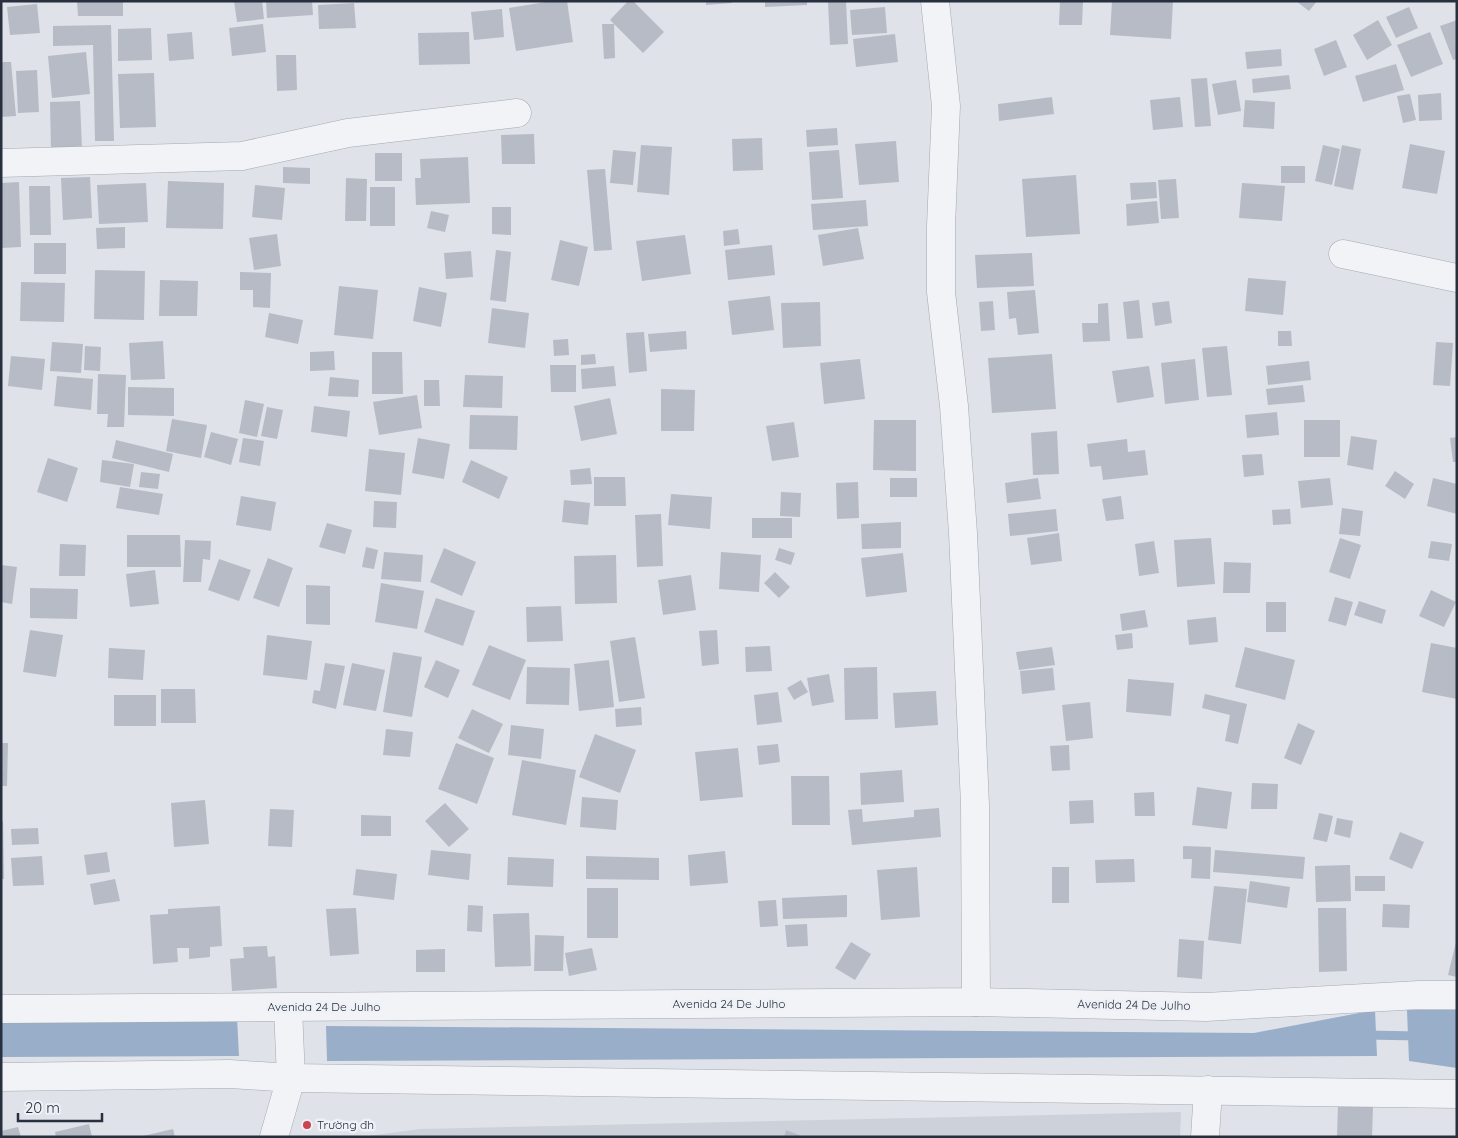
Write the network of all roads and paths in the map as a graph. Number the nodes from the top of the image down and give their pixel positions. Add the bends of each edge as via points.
1 (936, 1) edge
2 (517, 113) dead end
3 (1, 163) edge
4 (1343, 254) dead end
5 (1457, 278) edge
6 (1457, 996) edge
7 (976, 1002) junction
8 (288, 1008) junction
9 (1, 1009) edge
10 (1, 1078) edge
11 (291, 1078) junction
12 (1208, 1090) junction
13 (1457, 1094) edge
14 (274, 1137) edge
15 (1205, 1137) edge

1 - 7 street via 946,106 940,292 957,445 975,795
2 - 3 street via 348,133 242,156
4 - 5 street
6 - 7 street, Avenida 24 De Julho via 1419,995 1206,1007
7 - 8 street, Avenida 24 De Julho
8 - 9 street, Avenida 24 De Julho
8 - 11 street
10 - 11 street via 230,1074
11 - 12 street
11 - 14 street
12 - 13 street
12 - 15 street

